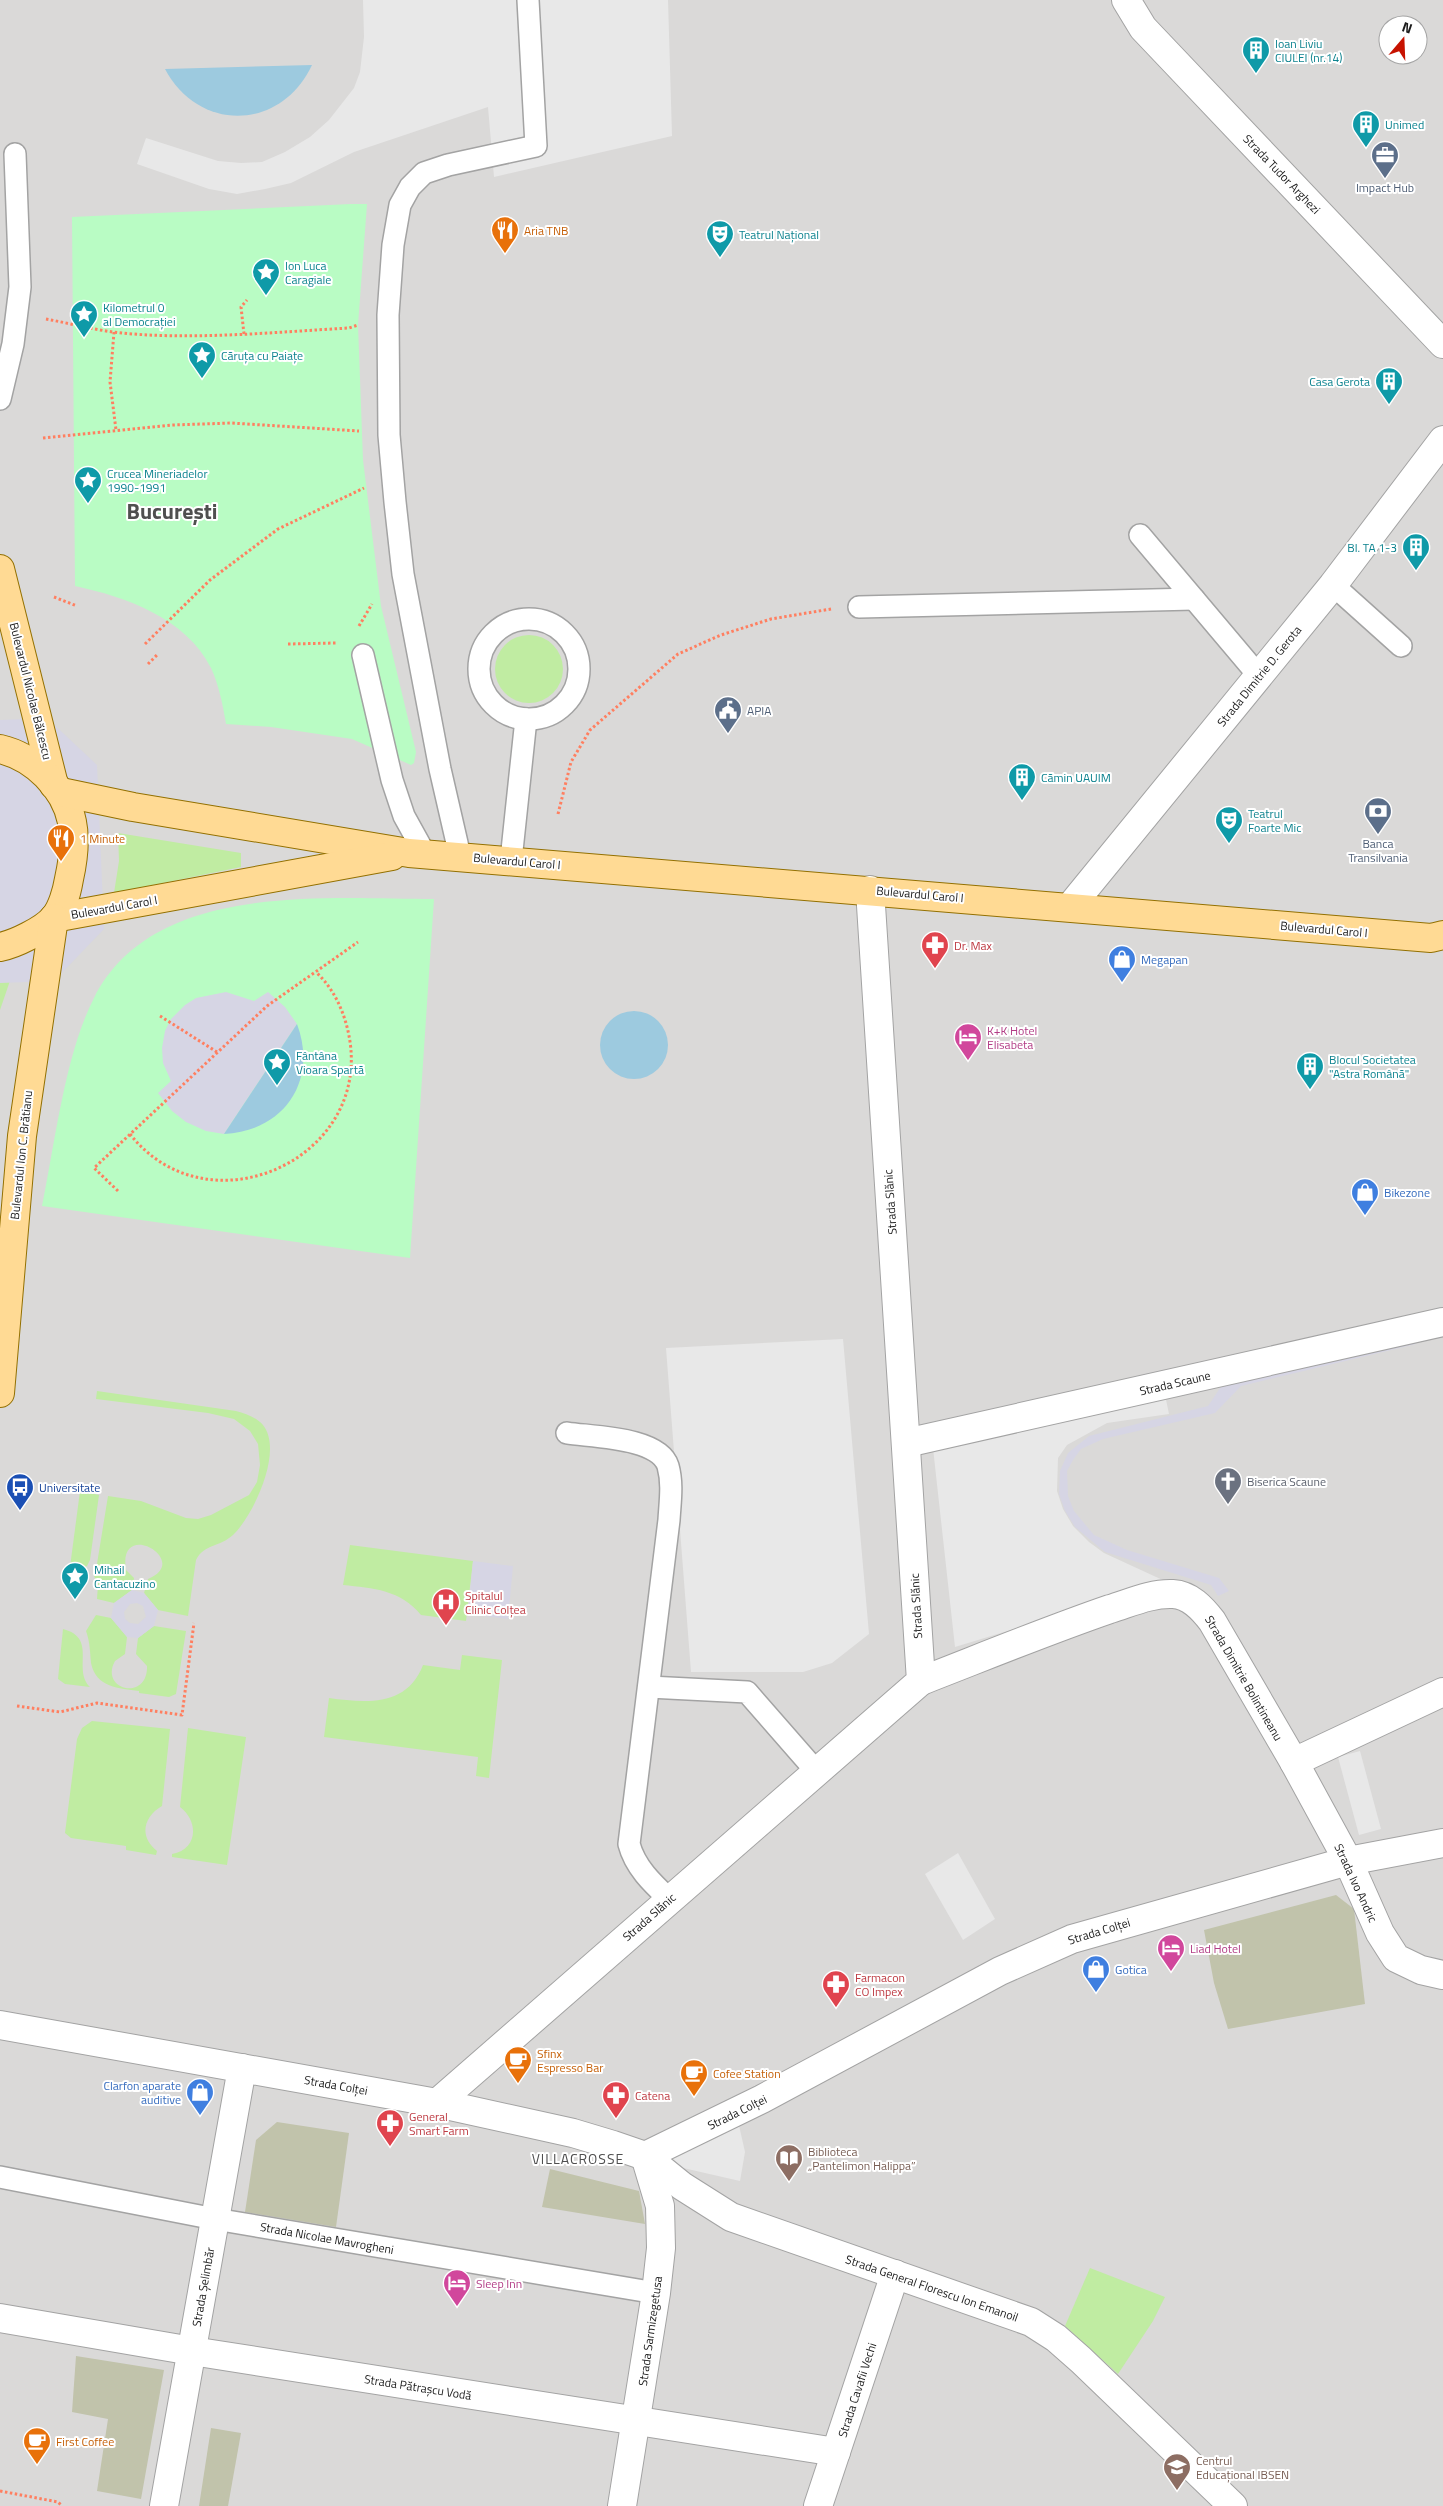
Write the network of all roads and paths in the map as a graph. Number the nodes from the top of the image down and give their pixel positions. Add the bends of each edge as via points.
1 (528, 0) edge
2 (1126, 0) edge
3 (16, 154) dead end
4 (247, 300) dead end
5 (388, 315) junction
6 (40, 318) dead end
7 (114, 332) junction
8 (244, 334) junction
9 (1443, 344) edge
10 (0, 399) edge
11 (116, 430) junction
12 (389, 435) junction
13 (43, 438) dead end
14 (1443, 440) edge
15 (392, 474) junction
16 (1140, 535) dead end
17 (0, 569) edge
18 (1333, 585) junction
19 (54, 597) dead end
20 (1194, 599) junction
21 (77, 606) dead end
22 (859, 606) joint
23 (337, 643) dead end
24 (145, 644) dead end
25 (288, 644) dead end
26 (1401, 646) dead end
27 (156, 655) dead end
28 (363, 655) dead end
29 (148, 664) dead end
30 (1259, 676) junction
31 (526, 719) junction
32 (0, 749) edge
33 (58, 788) junction
34 (558, 814) dead end
35 (417, 853) junction
36 (460, 856) junction
37 (511, 860) junction
38 (870, 890) junction
39 (1070, 907) junction
40 (54, 918) junction
41 (1439, 940) edge
42 (358, 942) dead end
43 (0, 947) edge
44 (316, 972) junction
45 (160, 1016) dead end
46 (217, 1052) junction
47 (130, 1134) junction
48 (118, 1191) dead end
49 (1443, 1322) edge
50 (0, 1393) edge
51 (567, 1433) dead end
52 (906, 1443) junction
53 (194, 1623) dead end
54 (921, 1681) junction
55 (649, 1687) junction
56 (1443, 1692) edge
57 (17, 1706) dead end
58 (1294, 1762) junction
59 (816, 1771) junction
60 (1443, 1843) edge
61 (1348, 1861) junction
62 (668, 1899) junction
63 (1443, 1976) edge
64 (0, 2025) edge
65 (242, 2068) junction
66 (437, 2103) junction
67 (645, 2156) junction
68 (0, 2177) edge
69 (215, 2219) junction
70 (895, 2274) junction
71 (656, 2294) junction
72 (0, 2318) edge
73 (192, 2351) junction
74 (636, 2421) junction
75 (836, 2452) junction
76 (0, 2491) edge
77 (62, 2506) edge
78 (164, 2506) edge
79 (622, 2506) edge
80 (818, 2506) edge
81 (1233, 2506) edge

1 - 5 lane via 536,146 448,165 424,173 410,187 400,205 396,222
2 - 9 street, Strada Tudor Arghezi via 1143,28
3 - 10 lane via 20,287 13,344
4 - 8 path via 241,307
5 - 8 path via 349,328
5 - 12 lane
6 - 7 path
7 - 8 path
7 - 11 path via 110,382
11 - 12 path via 231,423
11 - 13 path
12 - 15 lane
14 - 18 street, Strada Dimitrie D. Gerota
15 - 24 path via 278,529 210,580
15 - 36 lane via 403,574
16 - 20 lane
17 - 33 main road, Bulevardul Nicolae Bălcescu
18 - 26 lane
18 - 30 street, Strada Dimitrie D. Gerota
19 - 21 path
20 - 22 lane
20 - 30 lane
22 - 34 path via 771,619 721,635 678,654 590,730 571,762
23 - 25 path
27 - 29 path
28 - 35 lane via 392,780
30 - 39 street, Strada Dimitrie D. Gerota
31 - 31 lane via 557,711 577,686 580,670 574,647 559,628 528,618 511,622 496,631 485,644 479,677 495,706
31 - 37 lane
32 - 33 main road via 36,766
33 - 35 main road, Bulevardul Carol I via 151,810
33 - 40 main road, Bulevardul Nicolae Bălcescu via 72,821 74,858 67,890
35 - 36 main road, Bulevardul Carol I
35 - 40 main road, Bulevardul Carol I
36 - 37 main road, Bulevardul Carol I
37 - 38 main road, Bulevardul Carol I
38 - 39 main road, Bulevardul Carol I
38 - 52 street, Strada Slănic
39 - 41 main road, Bulevardul Carol I
40 - 43 main road via 19,941
40 - 50 main road, Bulevardul Ion C. Brătianu via 22,1136
42 - 44 path
44 - 46 path via 267,1006
44 - 47 path via 329,986 344,1016 351,1059 349,1081 338,1112 313,1147 295,1161 266,1175 244,1180 211,1180 170,1167 143,1148
45 - 46 path
46 - 47 path
47 - 48 path via 94,1168
49 - 52 street, Strada Scaune
51 - 55 lane via 644,1444 668,1464 671,1485 669,1520
52 - 54 street, Strada Slănic
53 - 57 path via 182,1715 98,1703 60,1712
54 - 58 street, Strada Dimitrie Bolintineanu via 1093,1615 1149,1596 1173,1594 1202,1608 1212,1621
54 - 59 street, Strada Slănic
55 - 59 lane via 747,1692
55 - 62 lane via 629,1844 632,1856 647,1878
56 - 58 street
58 - 61 street, Strada Ivo Andric
59 - 62 street, Strada Slănic
60 - 61 street, Strada Colței
61 - 63 street, Strada Ivo Andric via 1380,1933 1396,1958 1420,1970
61 - 67 street, Strada Colței via 1098,1930 1041,1951 762,2099
62 - 66 street, Strada Slănic
64 - 65 street, Strada Colței
65 - 66 street, Strada Colței
65 - 69 street, Strada Șelimbăr
66 - 67 street, Strada Colței via 573,2133
67 - 70 street, Strada General Florescu Ion Emanoil via 682,2186 731,2217
67 - 71 street, Strada Sarmizegetusa via 656,2188 662,2225
68 - 69 lane, Strada Nicolae Mavrogheni
69 - 71 lane, Strada Nicolae Mavrogheni
69 - 73 street, Strada Șelimbăr
70 - 75 street, Strada Cavafii Vechi
70 - 81 street, Strada General Florescu Ion Emanoil via 1031,2322 1056,2338
71 - 74 street, Strada Sarmizegetusa
72 - 73 street, Strada Pătrașcu Vodă
73 - 74 street, Strada Pătrașcu Vodă
73 - 78 street, Strada Șelimbăr
74 - 75 street, Strada Pătrașcu Vodă
74 - 79 street, Strada Sarmizegetusa
75 - 80 street, Strada Cavafii Vechi
76 - 77 path via 58,2502

